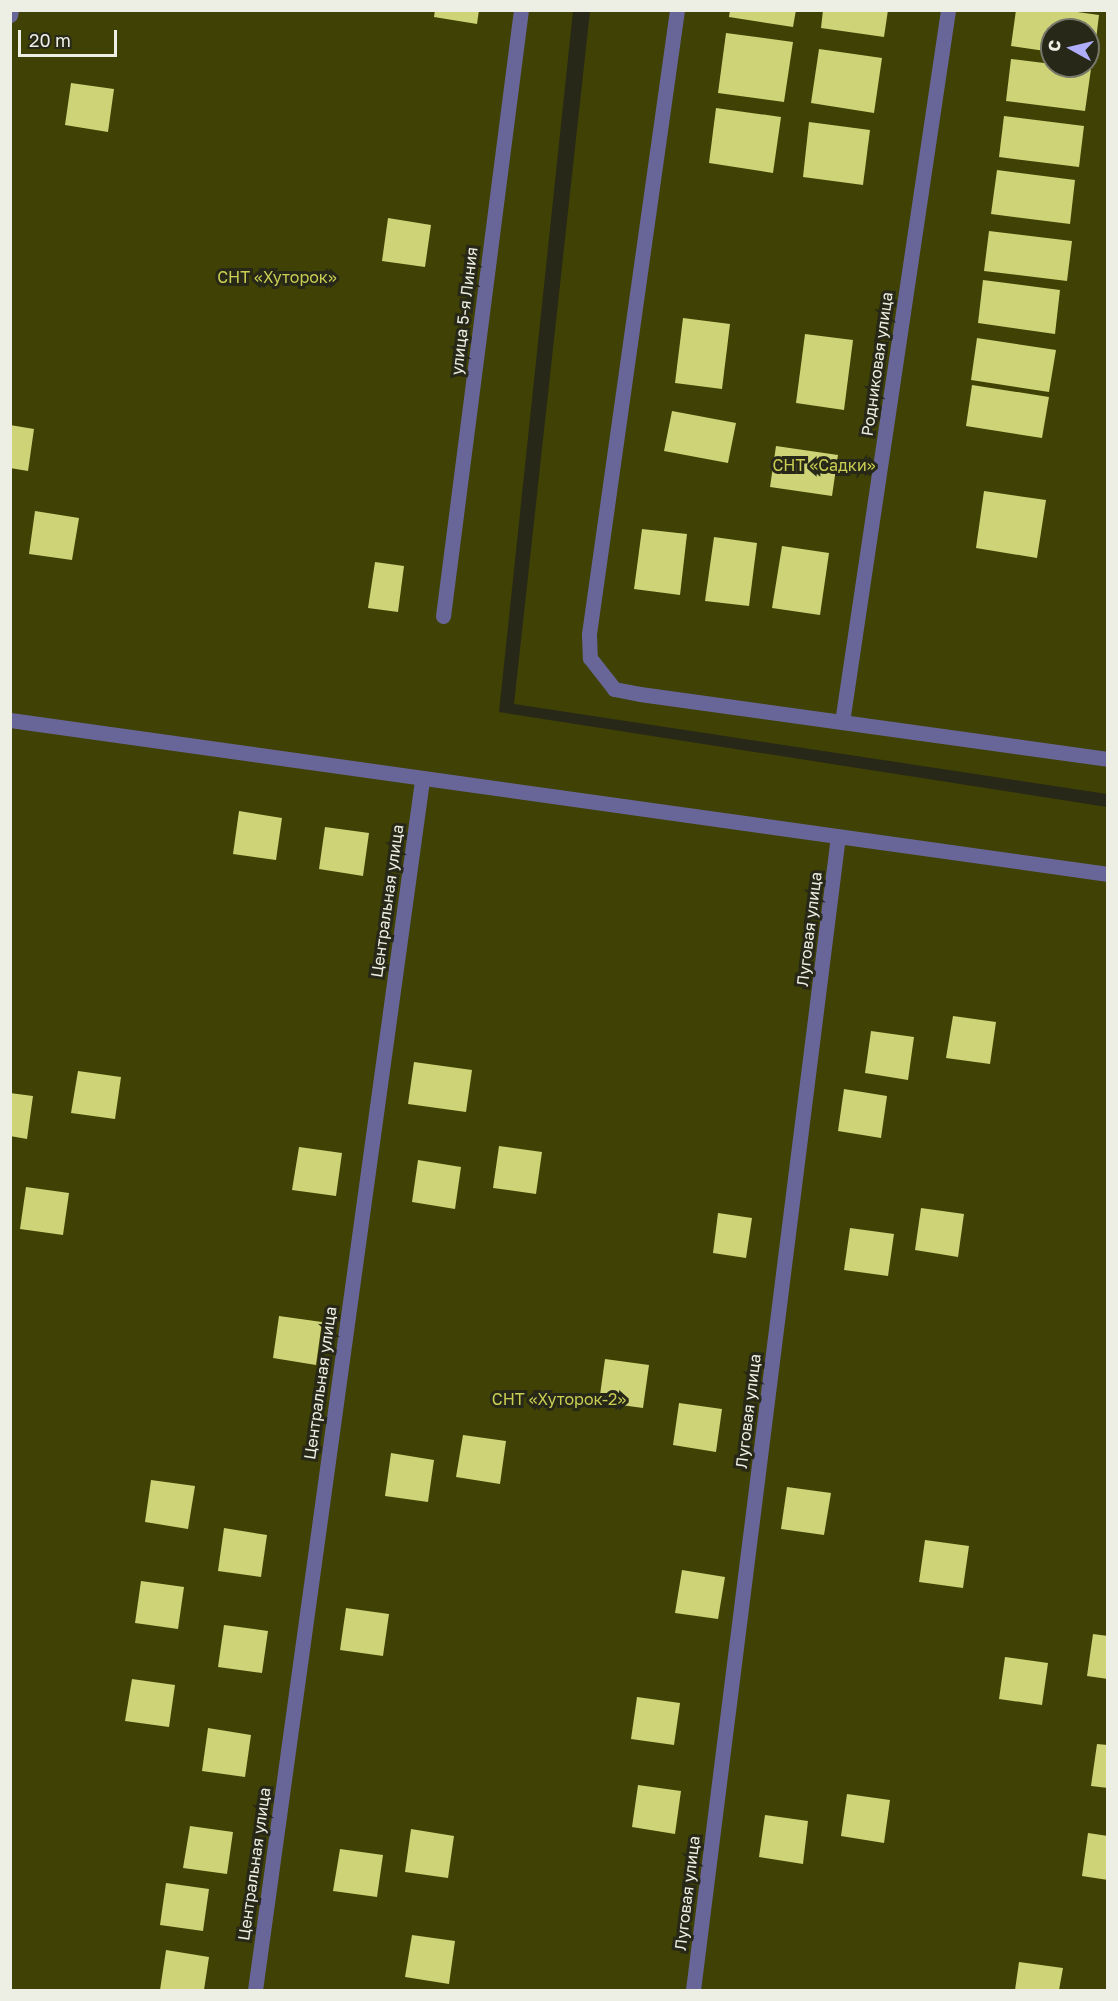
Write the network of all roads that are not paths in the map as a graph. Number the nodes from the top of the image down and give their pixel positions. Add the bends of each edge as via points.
1 (11, 10) edge
2 (521, 10) edge
3 (677, 10) edge
4 (948, 10) edge
5 (10, 15) edge
6 (443, 616) dead end
7 (10, 720) edge
8 (842, 722) junction
9 (1107, 759) edge
10 (422, 780) junction
11 (838, 836) junction
12 (1107, 874) edge
13 (255, 1990) edge
14 (693, 1990) edge

1 - 5 street
2 - 6 street, улица 5-я Линия
3 - 8 street via 589,634 590,658 614,689
4 - 8 street, Родниковая улица
7 - 10 street
8 - 9 street
10 - 11 street
10 - 13 street, Центральная улица
11 - 12 street
11 - 14 street, Луговая улица

